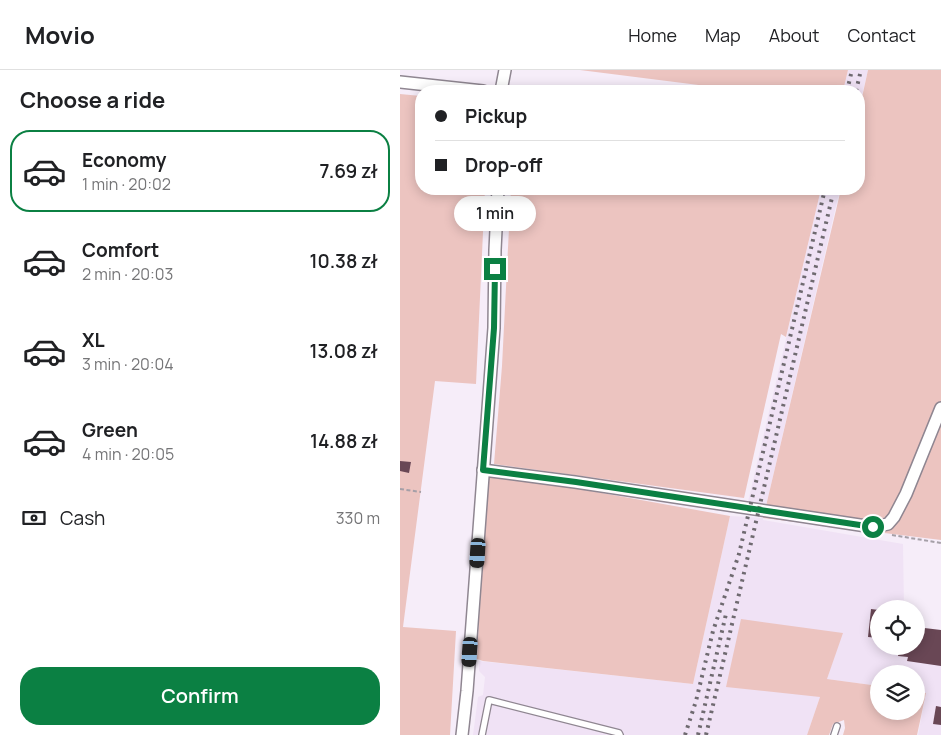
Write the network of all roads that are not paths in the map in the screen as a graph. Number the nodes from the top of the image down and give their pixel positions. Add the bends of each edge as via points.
1 (505, 70) edge
2 (400, 82) edge
3 (428, 85) edge
4 (502, 85) edge
5 (498, 195) edge
6 (941, 408) edge
7 (483, 470) junction
8 (837, 726) dead end
9 (462, 735) edge
10 (482, 735) edge
11 (620, 735) edge
12 (834, 735) edge

1 - 4 street
2 - 3 street
5 - 7 street via 494,328
6 - 7 street via 894,516 888,524 873,527
7 - 9 street
8 - 12 lane
10 - 11 lane via 489,700

